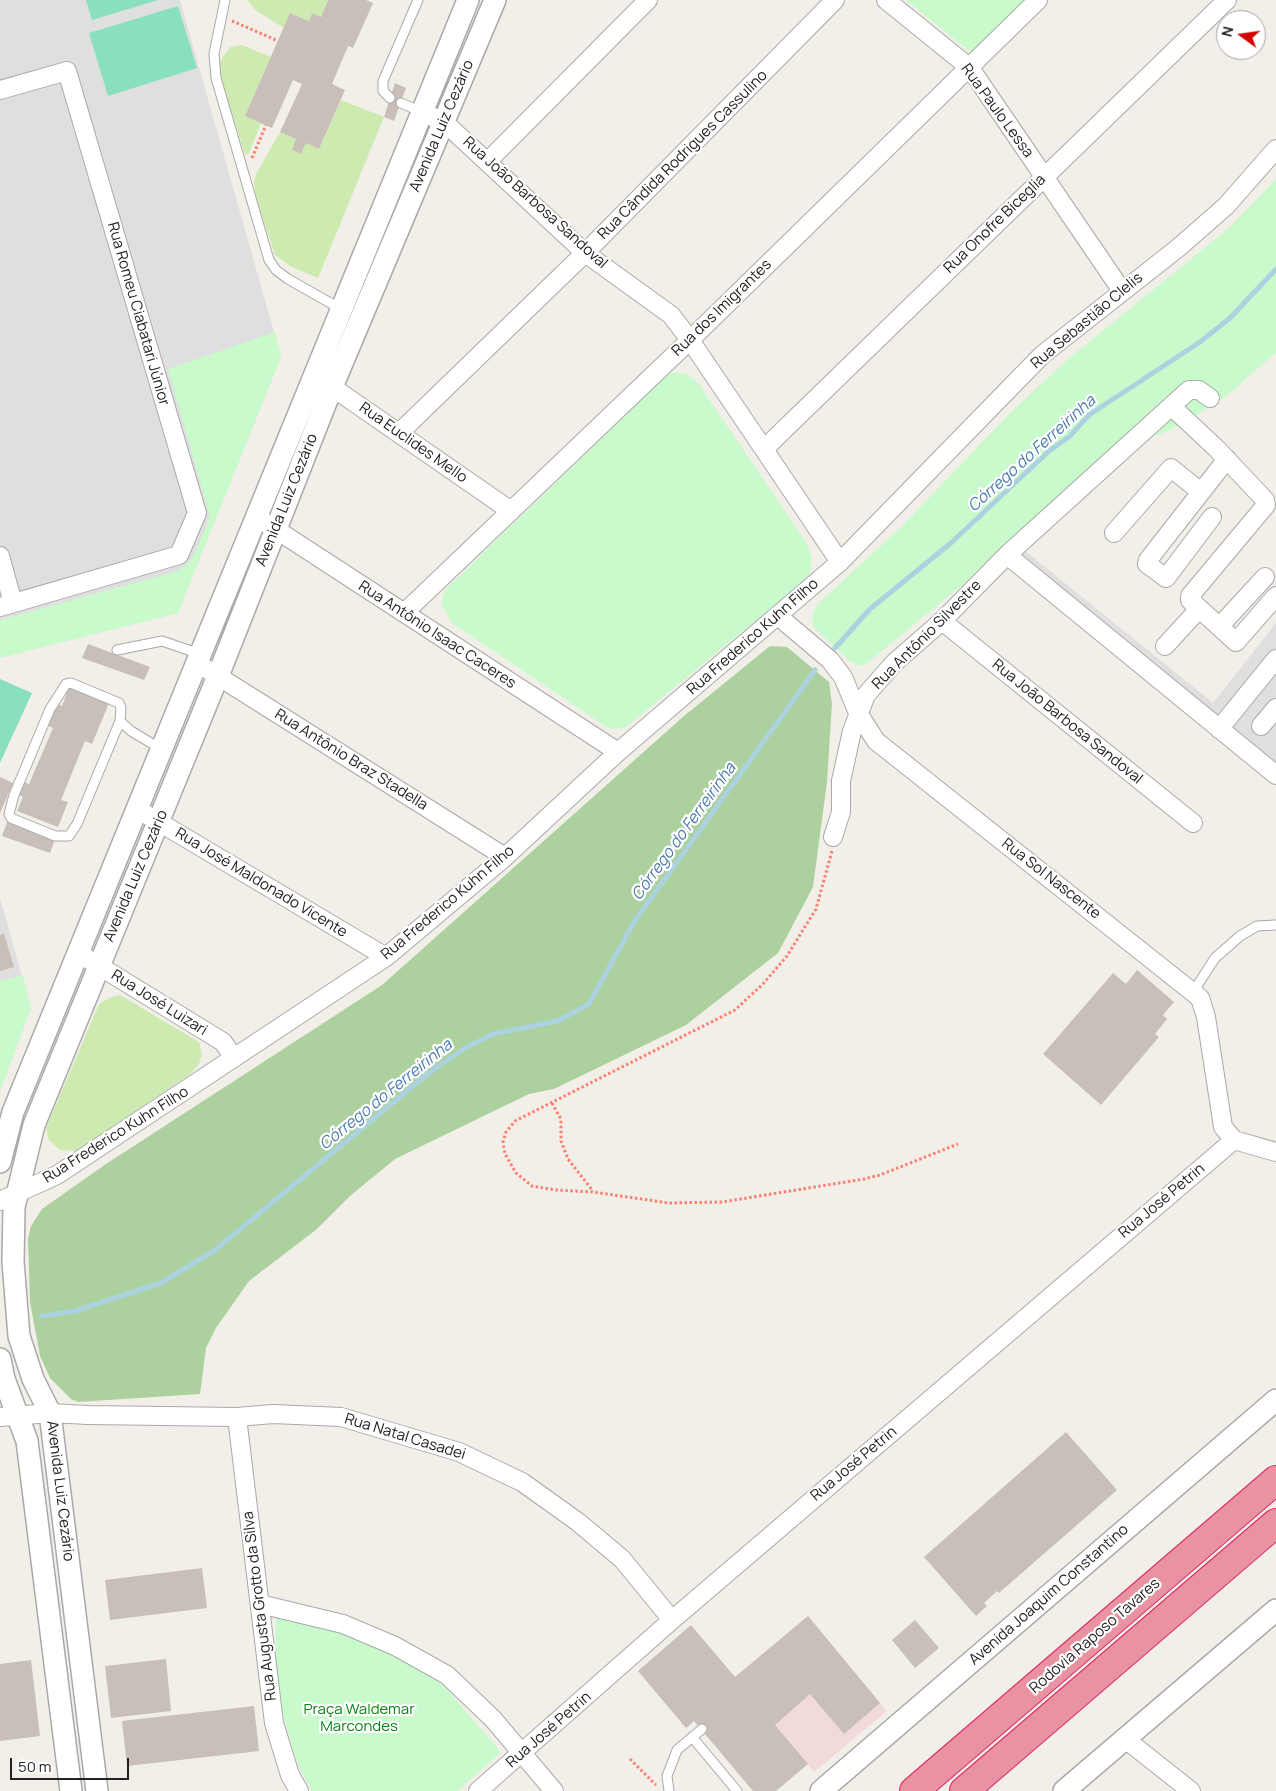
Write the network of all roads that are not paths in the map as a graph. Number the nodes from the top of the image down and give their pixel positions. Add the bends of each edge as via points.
1 (226, 0) edge
2 (418, 0) edge
3 (468, 0) edge
4 (495, 0) edge
5 (648, 0) edge
6 (835, 0) edge
7 (886, 0) edge
8 (1038, 0) edge
9 (1227, 0) edge
10 (970, 68) junction
11 (0, 90) edge
12 (390, 98) dead end
13 (400, 103) dead end
14 (422, 112) junction
15 (444, 122) junction
16 (1276, 149) edge
17 (487, 162) junction
18 (1044, 177) junction
19 (586, 253) junction
20 (1122, 291) junction
21 (341, 309) junction
22 (690, 340) junction
23 (313, 378) junction
24 (332, 387) junction
25 (1210, 398) dead end
26 (1172, 406) junction
27 (399, 433) junction
28 (764, 449) junction
29 (1227, 460) junction
30 (1201, 492) junction
31 (511, 510) junction
32 (257, 517) junction
33 (1212, 517) dead end
34 (275, 529) junction
35 (1114, 533) dead end
36 (1006, 555) junction
37 (0, 556) edge
38 (840, 562) junction
39 (1265, 577) dead end
40 (1276, 596) edge
41 (7, 605) edge
42 (1199, 609) junction
43 (404, 613) junction
44 (778, 616) junction
45 (942, 621) junction
46 (1219, 627) junction
47 (1165, 646) dead end
48 (117, 650) dead end
49 (198, 658) junction
50 (1276, 659) edge
51 (218, 676) junction
52 (1276, 708) edge
53 (858, 713) junction
54 (120, 721) junction
55 (1261, 726) dead end
56 (1219, 729) junction
57 (165, 741) junction
58 (190, 744) junction
59 (618, 752) junction
60 (1276, 775) edge
61 (137, 809) junction
62 (158, 821) junction
63 (1193, 823) dead end
64 (833, 837) road end
65 (504, 857) junction
66 (1276, 925) edge
67 (78, 953) junction
68 (386, 957) junction
69 (98, 965) junction
70 (1193, 992) junction
71 (234, 1058) junction
72 (1234, 1140) junction
73 (1276, 1152) edge
74 (0, 1162) edge
75 (9, 1197) edge
76 (0, 1359) edge
77 (1276, 1400) edge
78 (50, 1413) junction
79 (9, 1417) edge
80 (237, 1417) junction
81 (1276, 1480) edge
82 (1276, 1523) edge
83 (260, 1604) junction
84 (1276, 1610) edge
85 (672, 1620) junction
86 (702, 1730) dead end
87 (692, 1737) junction
88 (1124, 1738) junction
89 (522, 1754) junction
90 (1069, 1789) edge
91 (664, 1790) edge
92 (71, 1791) edge
93 (97, 1791) edge
94 (299, 1791) edge
95 (478, 1791) edge
96 (554, 1791) edge
97 (737, 1791) edge
98 (821, 1791) edge
99 (914, 1791) edge
100 (964, 1791) edge
101 (1192, 1791) edge

1 - 21 lane via 214,54 216,78 269,260 276,270
2 - 12 lane via 383,81 384,91
3 - 14 street, Avenida Luiz Cezário
4 - 15 street, Avenida Luiz Cezário
5 - 17 street
6 - 19 street, Rua Cândida Rodrigues Cassulino
7 - 10 street, Rua Paulo Lessa
8 - 10 street, Rua dos Imigrantes
9 - 18 street, Rua Onofre Biceglia
10 - 18 street, Rua Paulo Lessa
10 - 22 street, Rua dos Imigrantes
11 - 41 street, Rua Romeu Ciabatari Júnior via 67,71 197,513 179,555
13 - 14 lane
14 - 15 street, Rua João Barbosa Sandoval
14 - 21 street, Avenida Luiz Cezário
15 - 17 street, Rua João Barbosa Sandoval
15 - 24 street, Avenida Luiz Cezário
16 - 20 street, Rua Sebastião Clelis via 1226,206
17 - 19 street, Rua João Barbosa Sandoval
18 - 20 street, Rua Paulo Lessa
18 - 28 street, Rua Onofre Biceglia
19 - 22 street, Rua João Barbosa Sandoval via 671,315
19 - 27 street, Rua Cândida Rodrigues Cassulino
20 - 38 street, Rua Sebastião Clelis via 1042,355
21 - 23 street, Avenida Luiz Cezário
22 - 28 street, Rua João Barbosa Sandoval
22 - 31 street, Rua dos Imigrantes
23 - 24 street, Rua Euclides Mello
23 - 32 street, Avenida Luiz Cezário
24 - 27 street, Rua Euclides Mello
24 - 34 street, Avenida Luiz Cezário
25 - 26 street, Rua Antônio Silvestre via 1199,390 1189,390
26 - 29 street
26 - 36 street, Rua Antônio Silvestre
27 - 31 street, Rua Euclides Mello
28 - 38 street, Rua João Barbosa Sandoval
29 - 30 street
29 - 42 street via 1265,500 1266,505 1190,596
30 - 33 street via 1148,564 1166,578
30 - 35 street via 1171,468
31 - 43 street, Rua dos Imigrantes
32 - 34 street, Rua Antônio Isaac Caceres
32 - 49 street, Avenida Luiz Cezário
34 - 43 street, Rua Antônio Isaac Caceres
34 - 51 street, Avenida Luiz Cezário
36 - 45 street, Rua Antônio Silvestre
36 - 56 street
37 - 41 street
38 - 44 street, Rua Frederico Kuhn Filho
39 - 46 street
40 - 46 street via 1236,642
42 - 46 street
42 - 47 street
43 - 59 street, Rua Antônio Isaac Caceres
44 - 53 street, Rua Sol Nascente via 830,660 843,677
44 - 59 street, Rua Frederico Kuhn Filho
45 - 53 street, Rua Antônio Silvestre via 894,664 866,695
45 - 63 street, Rua João Barbosa Sandoval
48 - 49 lane via 162,641
49 - 51 street, Rua Antônio Braz Stadella
49 - 57 street, Avenida Luiz Cezário
50 - 56 street
51 - 58 street, Avenida Luiz Cezário
51 - 65 street, Rua Antônio Braz Stadella
52 - 55 street
53 - 64 street, Rua Antônio Silvestre via 843,773 841,812
53 - 70 street, Rua Sol Nascente via 876,741
54 - 54 lane via 119,703 71,682 66,684 50,709 14,795 9,814 11,818 55,836 69,836
54 - 57 lane via 131,731
56 - 60 street
57 - 58 street
57 - 61 street, Avenida Luiz Cezário
58 - 62 street, Avenida Luiz Cezário
59 - 65 street, Rua Frederico Kuhn Filho
61 - 62 street, Rua José Maldonado Vicente
61 - 67 street, Avenida Luiz Cezário
62 - 68 street, Rua José Maldonado Vicente
62 - 69 street, Avenida Luiz Cezário
65 - 68 street, Rua Frederico Kuhn Filho
66 - 70 lane via 1257,926 1240,936 1216,958
67 - 69 street, Rua José Luizari
67 - 74 street, Avenida Luiz Cezário via 13,1112
68 - 71 street, Rua Frederico Kuhn Filho
69 - 71 street, Rua José Luizari via 223,1042
69 - 75 street, Avenida Luiz Cezário
70 - 72 street, Rua Sol Nascente via 1200,998 1206,1017 1223,1127
71 - 75 street, Rua Frederico Kuhn Filho via 57,1175
72 - 73 street
72 - 85 street, Rua José Petrin
75 - 78 street, Avenida Luiz Cezário via 14,1207 13,1262 19,1336 33,1379
76 - 79 street, Avenida Luiz Cezário
77 - 98 street, Avenida Joaquim Constantino
78 - 79 street, Rua Natal Casadei
78 - 80 street, Rua Natal Casadei
78 - 93 street, Avenida Luiz Cezário
79 - 92 street, Avenida Luiz Cezário via 27,1441
80 - 83 street, Rua Augusta Grotto da Silva
80 - 85 street, Rua Natal Casadei via 272,1414 341,1417 459,1452 522,1482 578,1522 622,1559
81 - 99 highway, Rodovia Raposo Tavares
82 - 100 highway
83 - 89 street via 343,1624 396,1646 447,1675 493,1719
83 - 94 street, Rua Augusta Grotto da Silva via 274,1723 290,1775
84 - 88 street
85 - 89 street, Rua José Petrin
86 - 87 lane
87 - 91 lane via 677,1750
87 - 97 lane
88 - 90 street
88 - 101 street
89 - 95 street, Rua José Petrin
89 - 96 street

